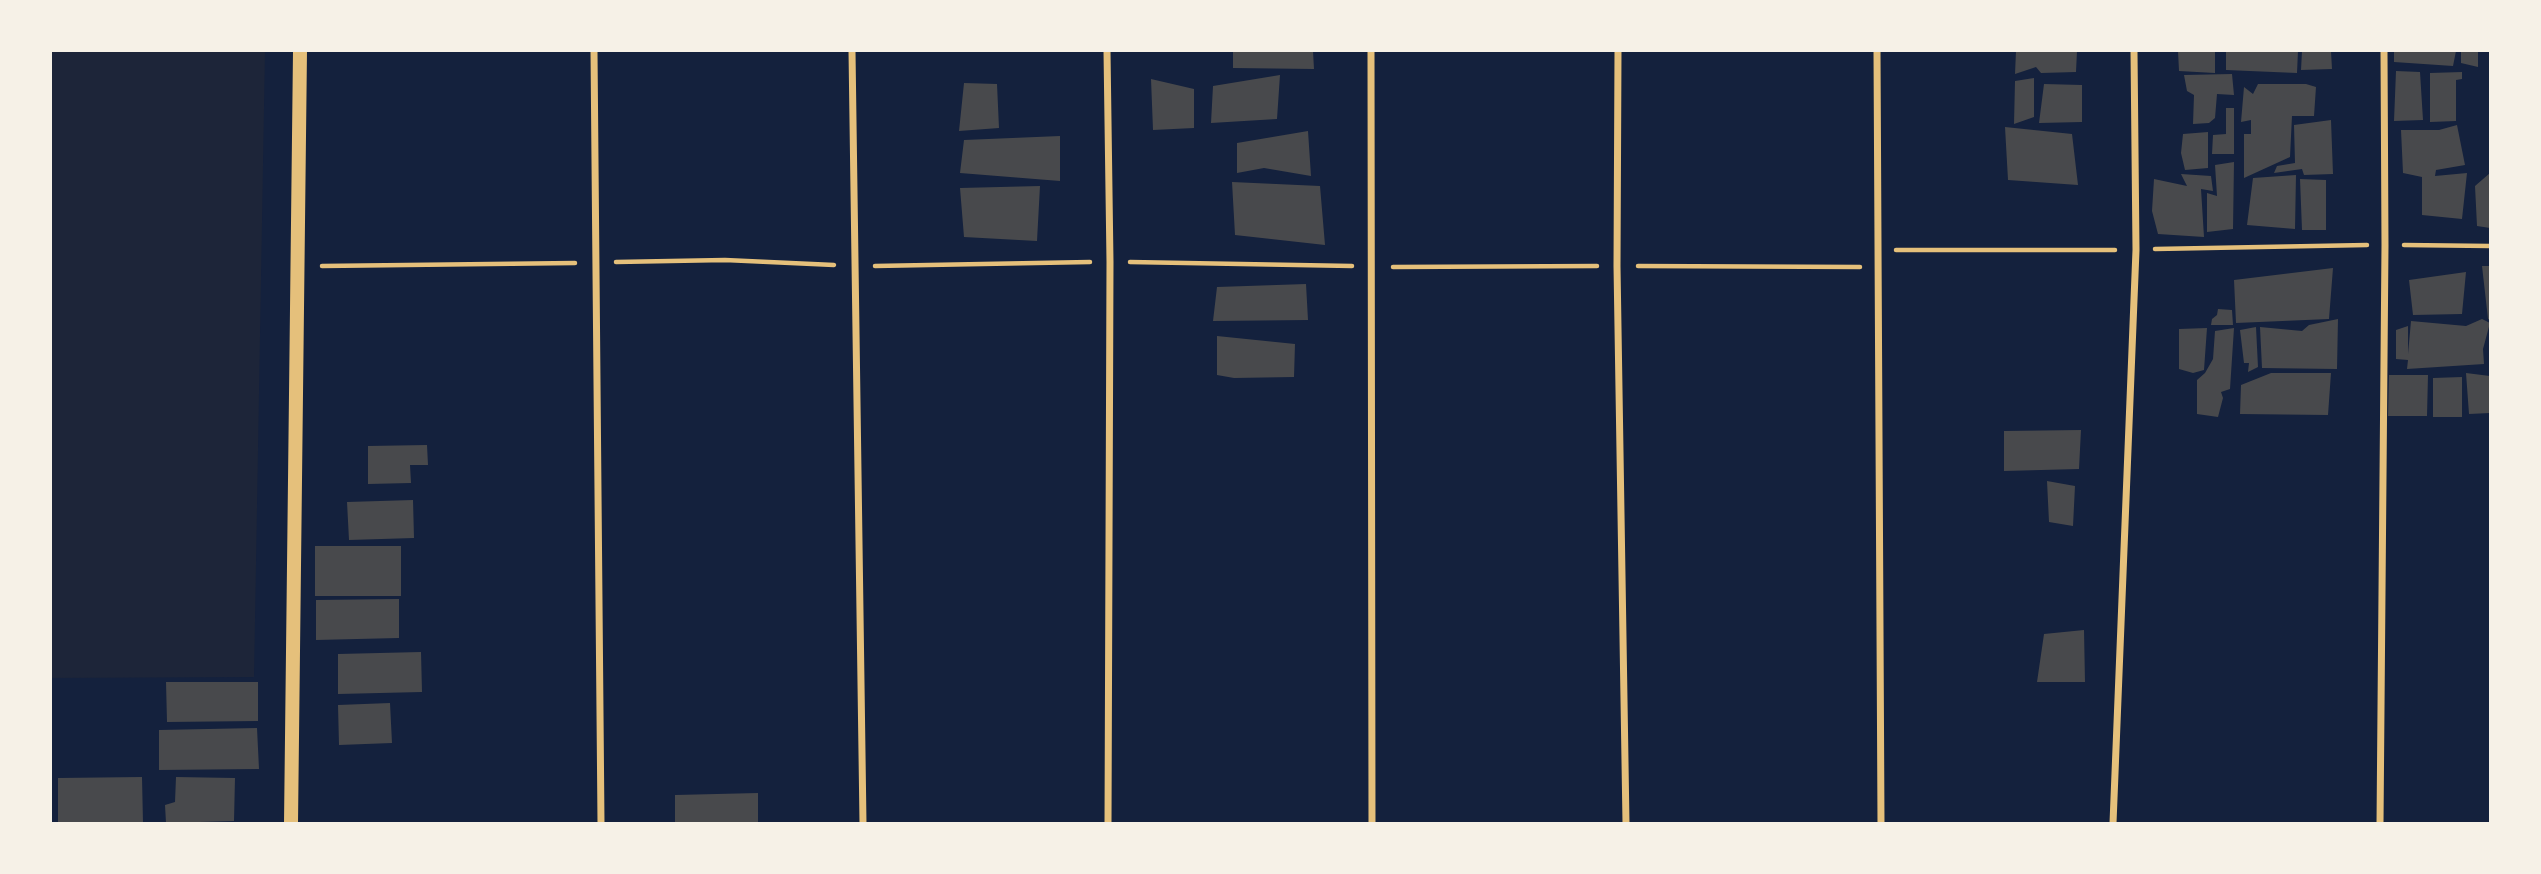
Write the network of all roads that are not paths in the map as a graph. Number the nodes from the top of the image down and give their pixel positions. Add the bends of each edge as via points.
1 (300, 51) edge
2 (594, 51) edge
3 (852, 51) edge
4 (1107, 51) edge
5 (1371, 51) edge
6 (1618, 51) edge
7 (1877, 51) edge
8 (2134, 51) edge
9 (2384, 51) edge
10 (291, 823) edge
11 (601, 823) edge
12 (863, 823) edge
13 (1108, 823) edge
14 (1373, 823) edge
15 (1626, 823) edge
16 (1881, 823) edge
17 (2113, 823) edge
18 (2380, 823) edge

1 - 10 main road
2 - 11 street
3 - 12 street
4 - 13 street
5 - 14 street
6 - 15 street
7 - 16 street
8 - 17 street via 2136,250
9 - 18 street

